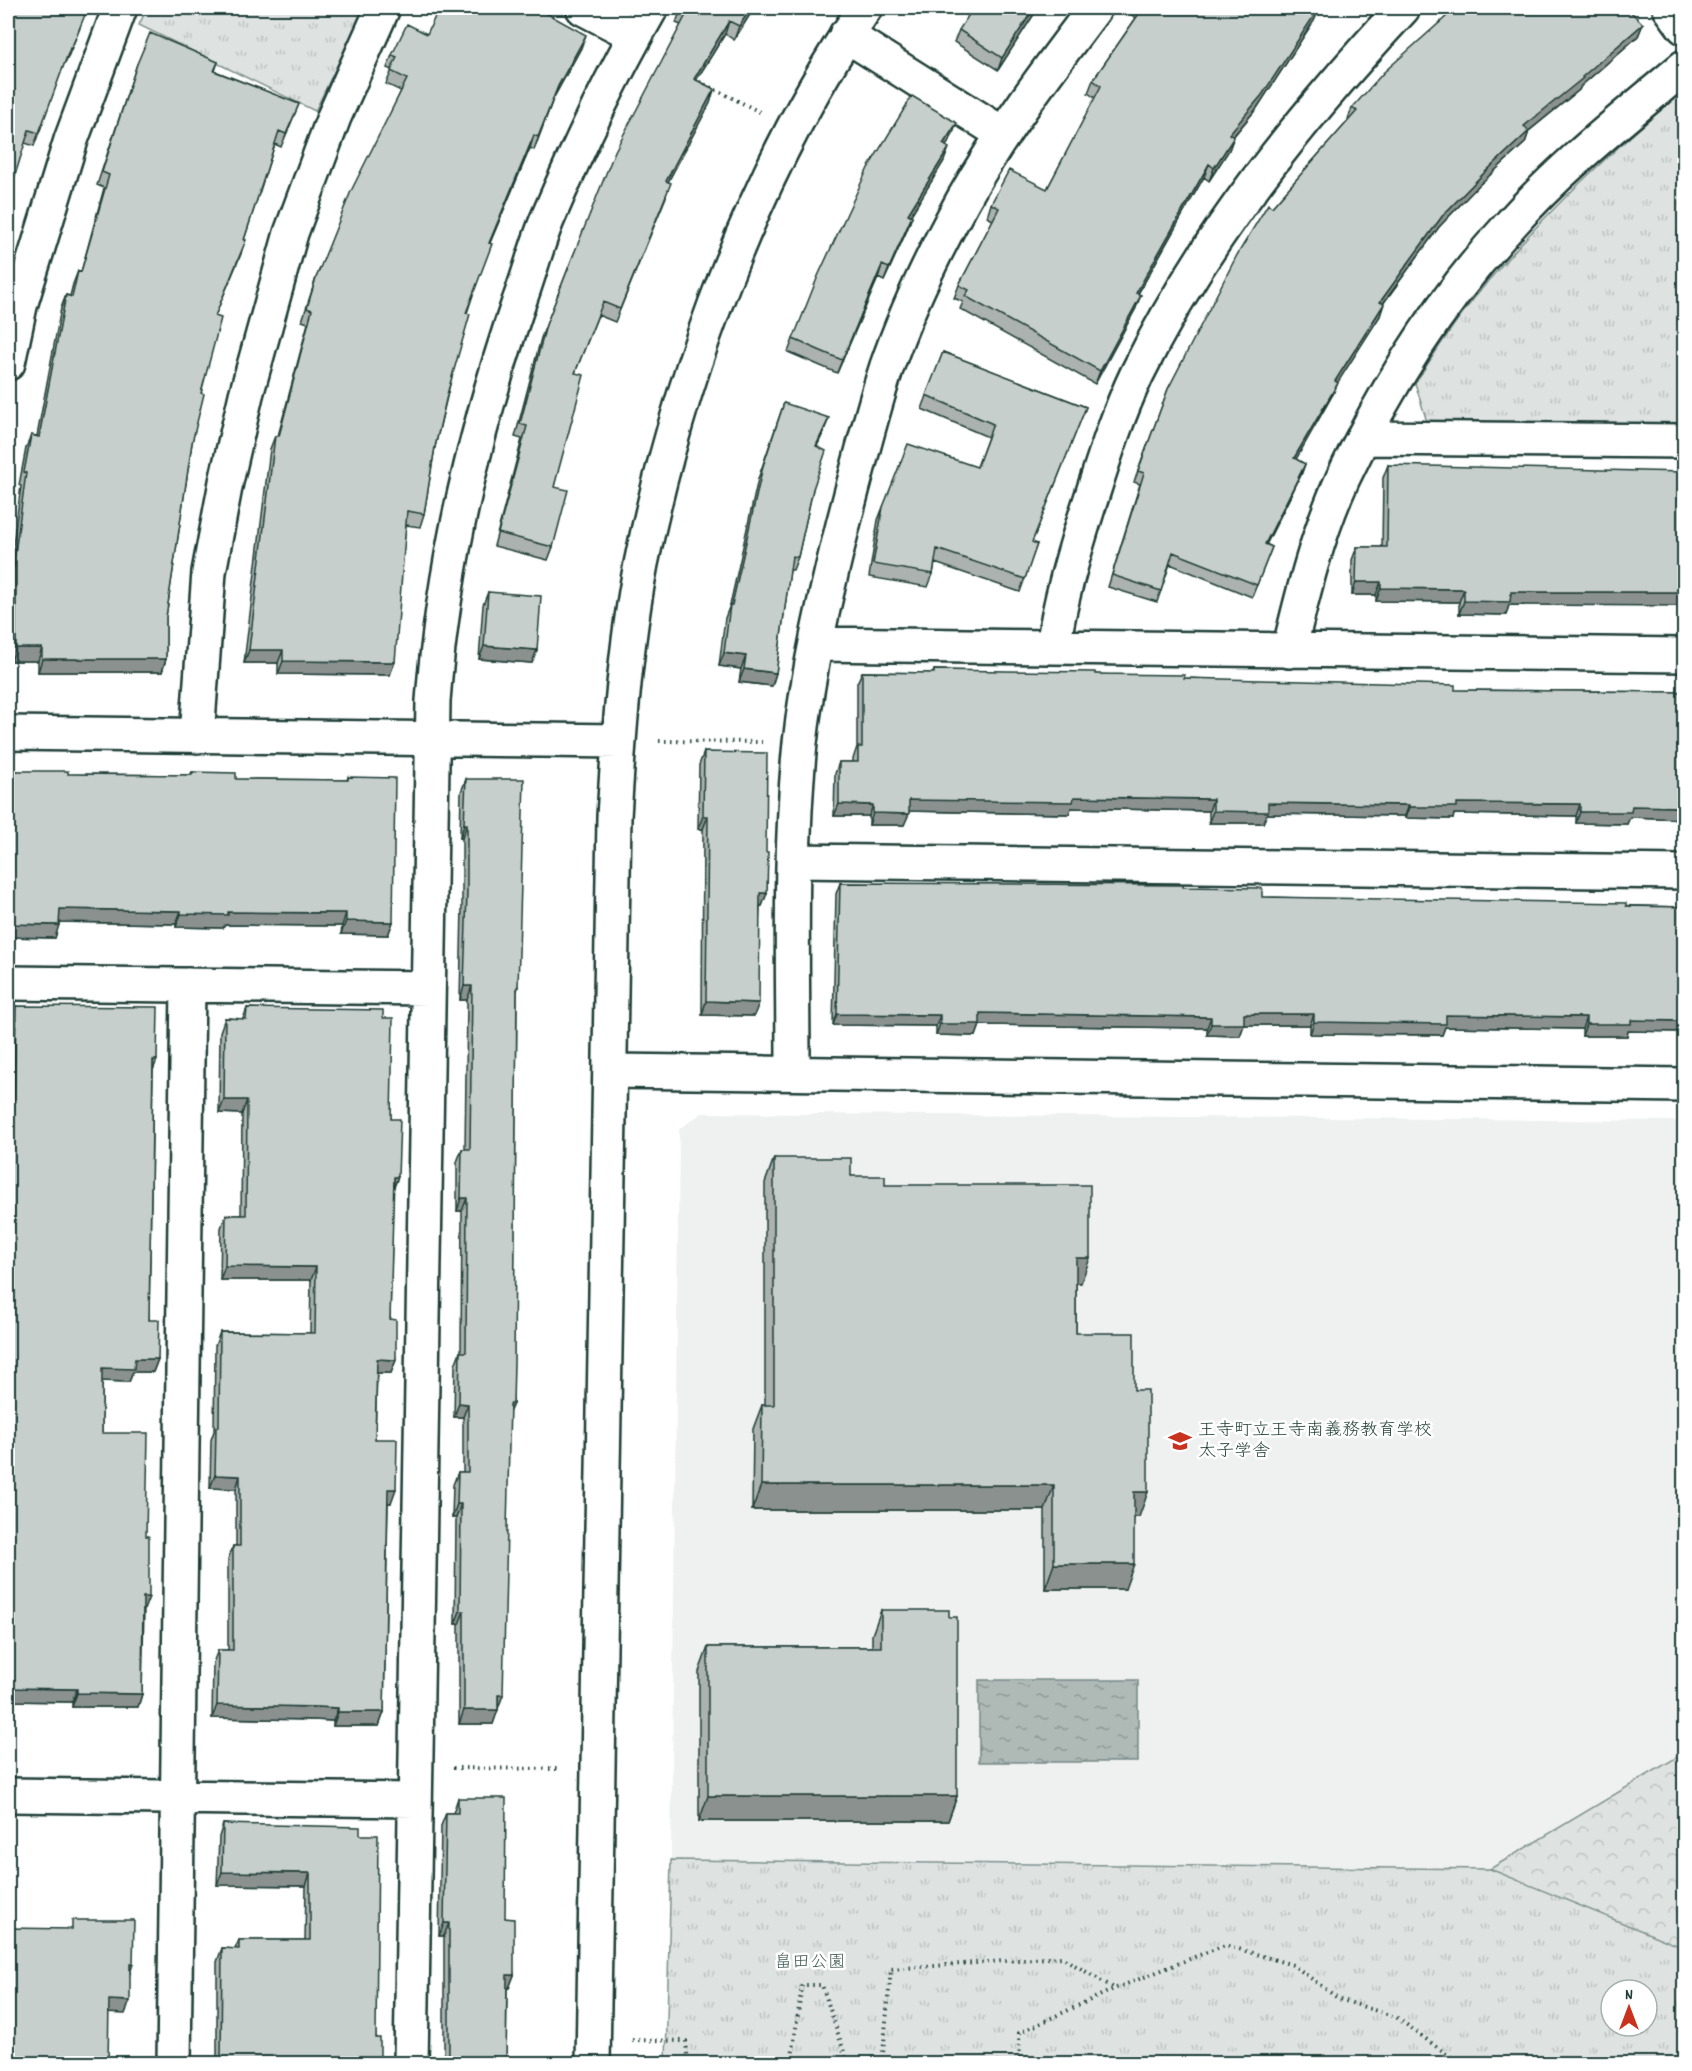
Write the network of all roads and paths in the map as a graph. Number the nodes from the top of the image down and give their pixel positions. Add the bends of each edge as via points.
1 (120, 8) edge
2 (383, 8) edge
3 (583, 8) edge
4 (651, 8) edge
5 (865, 8) edge
6 (1095, 8) edge
7 (1403, 8) edge
8 (1670, 8) edge
9 (1684, 27) edge
10 (635, 35) junction
11 (846, 35) junction
12 (1684, 66) edge
13 (691, 77) edge
14 (793, 128) junction
15 (1003, 134) junction
16 (22, 251) edge
17 (8, 363) edge
18 (1365, 438) junction
19 (1684, 441) edge
20 (816, 644) junction
21 (1053, 647) junction
22 (1289, 651) junction
23 (1684, 656) edge
24 (8, 733) edge
25 (197, 736) junction
26 (432, 739) junction
27 (619, 741) junction
28 (752, 742) dead end
29 (794, 861) junction
30 (1684, 872) edge
31 (8, 983) edge
32 (188, 985) junction
33 (428, 988) junction
34 (611, 1071) junction
35 (793, 1073) junction
36 (1684, 1085) edge
37 (416, 1767) junction
38 (599, 1770) junction
39 (8, 1795) edge
40 (177, 1797) junction
41 (416, 1800) junction
42 (1114, 1989) junction
43 (593, 2051) edge
44 (174, 2064) edge
45 (411, 2064) edge
46 (688, 2064) edge
47 (790, 2064) edge
48 (848, 2064) edge
49 (882, 2064) edge
50 (1020, 2064) edge
51 (1460, 2064) edge

1 - 16 street via 71,140
2 - 25 street via 334,117 291,233 246,395 209,572
3 - 10 street
4 - 10 street
5 - 11 street
6 - 15 street
7 - 21 street via 1357,57 1258,180 1214,242 1137,375 1107,450 1064,587
8 - 9 street
10 - 26 street via 608,84 546,222 500,359 469,469 444,595
11 - 14 street
11 - 15 street
12 - 18 street via 1558,175 1503,232 1434,319
13 - 14 path
14 - 27 street via 723,283 692,368 663,470 641,566
15 - 20 street via 929,267 888,364 861,455
16 - 17 street via 20,306
18 - 19 street
18 - 22 street via 1343,479 1325,526
20 - 21 street
20 - 29 street via 800,742
21 - 22 street
22 - 23 street
24 - 25 street
25 - 26 street
26 - 27 street
26 - 33 street
27 - 28 path
27 - 34 street via 614,817
29 - 30 street
29 - 35 street
31 - 32 street
32 - 33 street
32 - 40 street
33 - 37 street
34 - 35 street
34 - 38 street
35 - 36 street
37 - 38 path
37 - 41 street
38 - 43 street
39 - 40 street
40 - 41 street
40 - 44 street
41 - 45 street
42 - 49 path via 1061,1957 891,1970
42 - 50 path via 1019,2033
42 - 51 path via 1225,1945 1293,1965 1339,1999 1396,2017
43 - 46 path via 686,2040
47 - 48 path via 802,1985 822,1985

